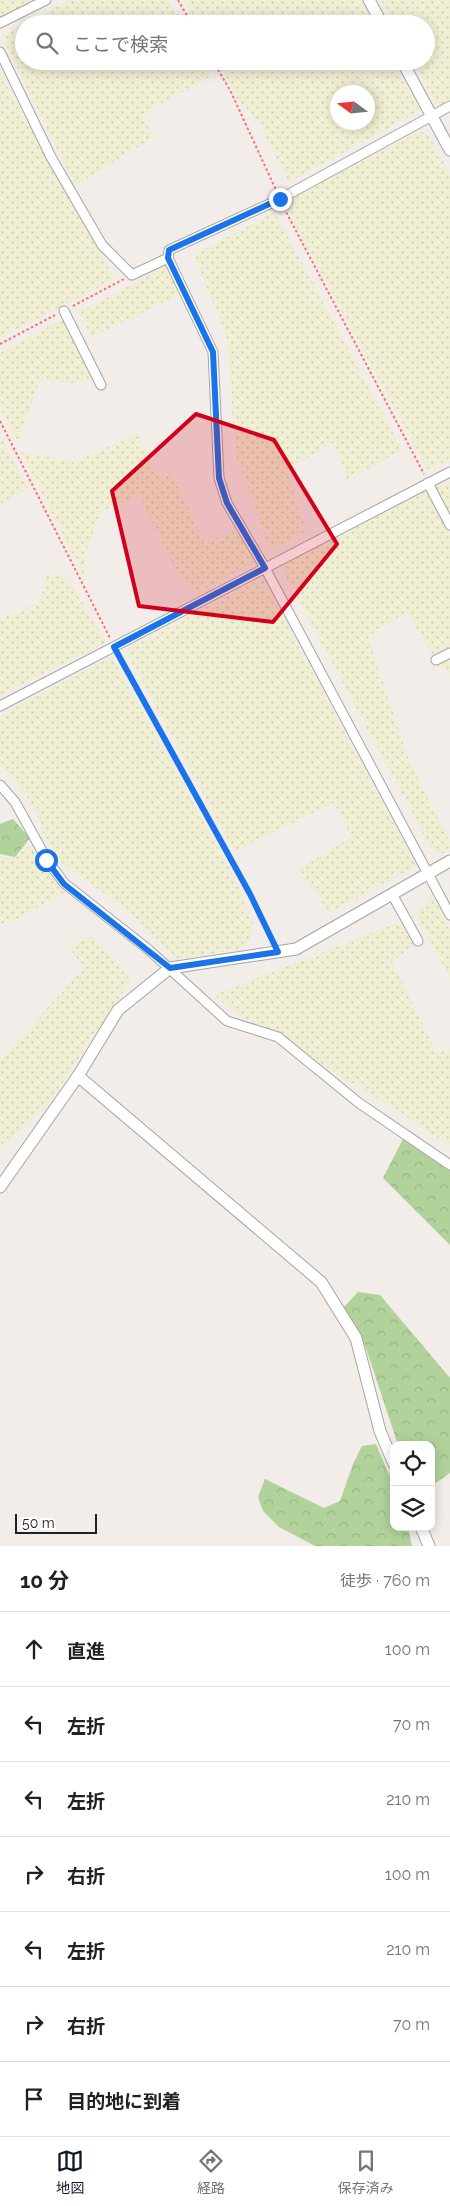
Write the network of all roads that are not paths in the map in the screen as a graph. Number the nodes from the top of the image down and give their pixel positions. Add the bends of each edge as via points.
1 (46, 0) edge
2 (369, 0) edge
3 (17, 15) edge
4 (377, 15) edge
5 (15, 16) edge
6 (0, 24) edge
7 (0, 52) edge
8 (407, 70) edge
9 (450, 106) edge
10 (431, 116) junction
11 (450, 150) edge
12 (168, 258) junction
13 (64, 311) dead end
14 (101, 385) dead end
15 (450, 472) edge
16 (428, 483) junction
17 (450, 525) edge
18 (265, 568) junction
19 (450, 653) edge
20 (436, 660) dead end
21 (0, 706) edge
22 (0, 785) edge
23 (450, 860) edge
24 (429, 874) junction
25 (392, 894) junction
26 (450, 915) edge
27 (418, 942) dead end
28 (170, 968) junction
29 (78, 1076) junction
30 (450, 1166) edge
31 (0, 1187) edge
32 (390, 1455) edge
33 (422, 1531) edge
34 (428, 1546) edge

1 - 3 street
2 - 4 street
5 - 6 street
7 - 12 street via 51,157 102,245 132,275
8 - 10 street
9 - 10 street
10 - 11 street
10 - 12 street via 280,199 169,250
12 - 18 street via 213,352 219,478 227,503
13 - 14 street
15 - 16 street
16 - 17 street
16 - 18 street
18 - 21 street
18 - 24 street
19 - 20 street
22 - 28 street via 15,802 46,860 64,884
23 - 24 street
24 - 25 street
24 - 26 street
25 - 27 street
25 - 28 street via 296,949
28 - 29 street via 118,1010
28 - 30 street via 227,1021 278,1036 359,1103
29 - 31 street
29 - 32 street via 321,1282 356,1338 380,1431
33 - 34 street

